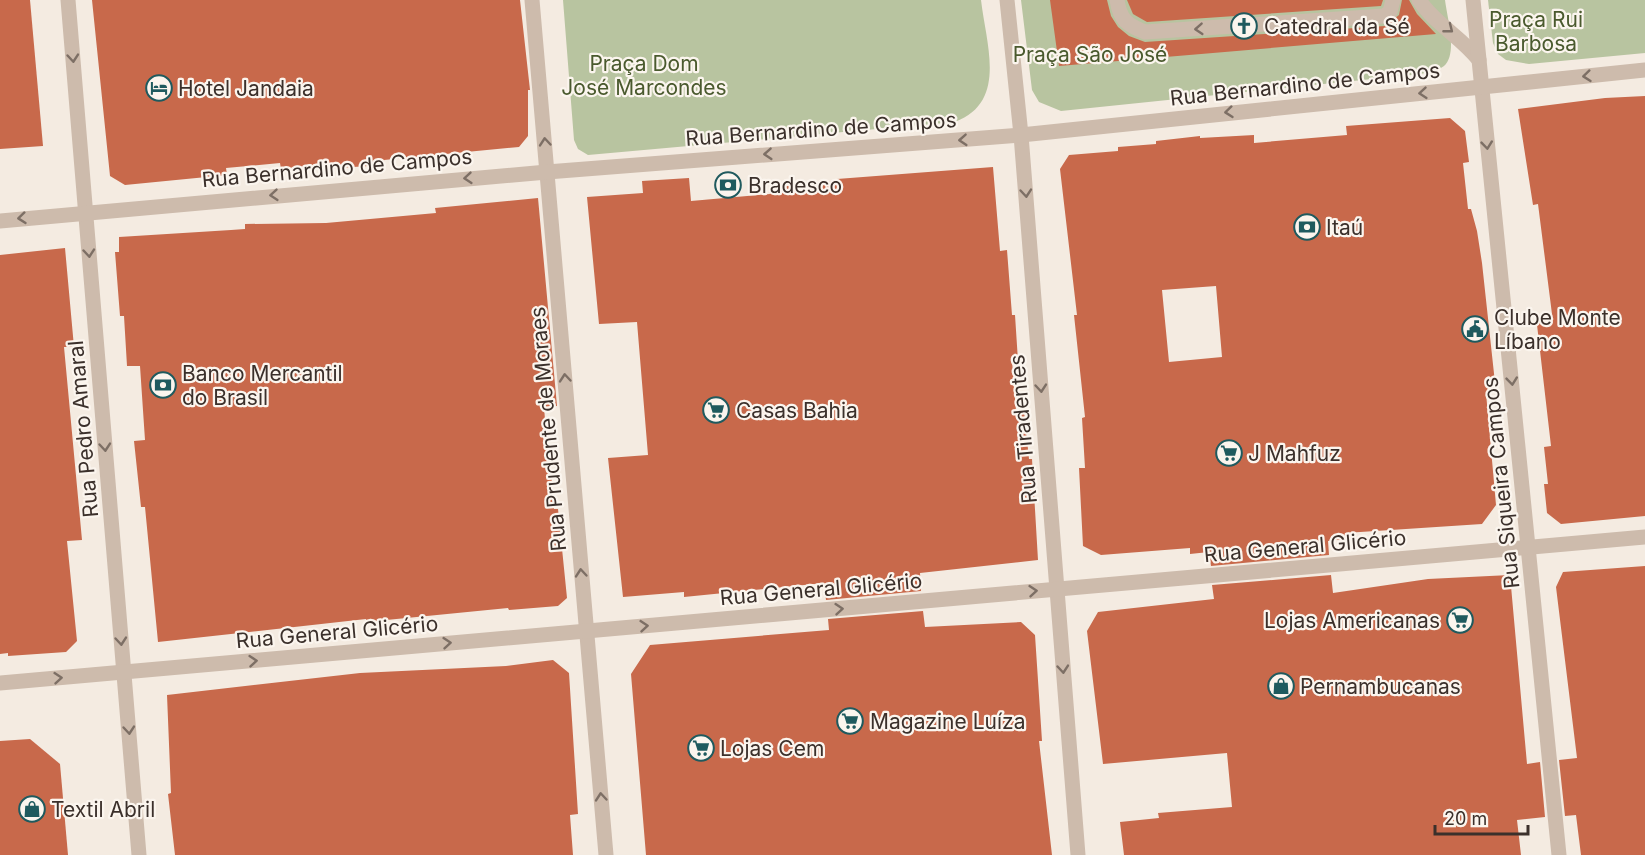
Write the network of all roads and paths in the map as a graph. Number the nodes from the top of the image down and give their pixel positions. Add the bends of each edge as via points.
1 (68, 0) edge
2 (532, 0) edge
3 (1007, 0) edge
4 (1117, 0) edge
5 (1393, 0) edge
6 (1419, 0) edge
7 (1473, 0) edge
8 (1479, 60) junction
9 (1645, 70) edge
10 (1482, 87) junction
11 (1021, 135) junction
12 (547, 171) junction
13 (86, 211) junction
14 (0, 221) edge
15 (1645, 537) edge
16 (1529, 548) junction
17 (1057, 589) junction
18 (586, 631) junction
19 (124, 672) junction
20 (0, 683) edge
21 (139, 855) edge
22 (606, 855) edge
23 (1078, 855) edge
24 (1559, 855) edge

1 -> 13 street, Rua Pedro Amaral
12 -> 2 street, Rua Prudente de Moraes
3 - 11 street, Rua Tiradentes
5 -> 4 street via 1390,12 1384,16 1145,33 1128,25 1119,15
6 -> 8 street
7 - 8 street, Rua Siqueira Campos
8 - 10 street, Rua Siqueira Campos
9 -> 10 street, Rua Bernardino de Campos
10 -> 11 street, Rua Bernardino de Campos
10 -> 16 street, Rua Siqueira Campos
11 -> 12 street, Rua Bernardino de Campos
11 -> 17 street, Rua Tiradentes
12 -> 13 street, Rua Bernardino de Campos
18 -> 12 street, Rua Prudente de Moraes
13 -> 14 street, Rua Bernardino de Campos
13 -> 19 street, Rua Pedro Amaral
15 - 16 street, Rua General Glicério
16 - 17 street, Rua General Glicério
16 - 24 street, Rua Siqueira Campos
18 -> 17 street, Rua General Glicério
17 -> 23 street, Rua Tiradentes
19 -> 18 street, Rua General Glicério
22 -> 18 street, Rua Prudente de Moraes
20 -> 19 street, Rua General Glicério
19 -> 21 street, Rua Pedro Amaral

